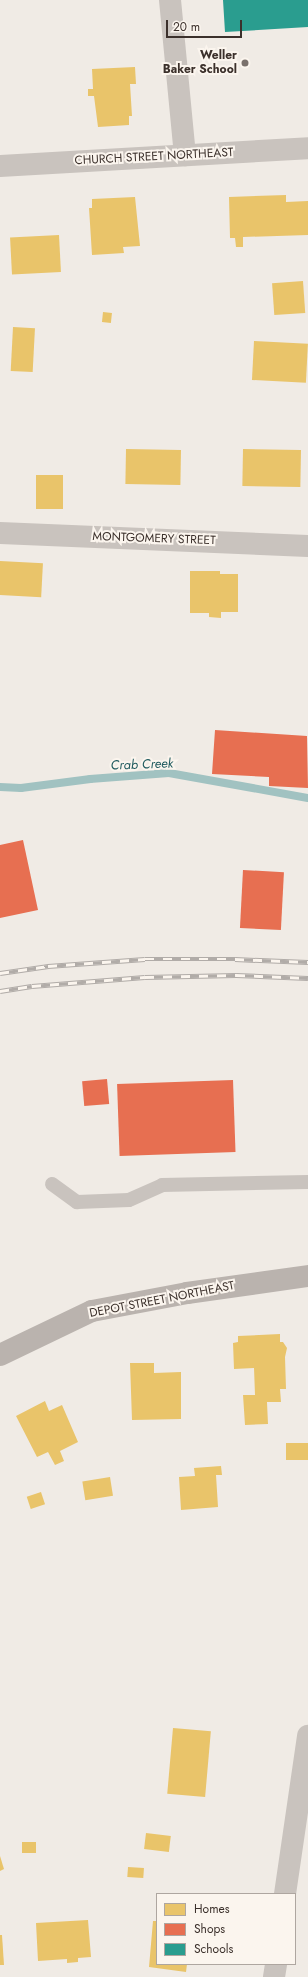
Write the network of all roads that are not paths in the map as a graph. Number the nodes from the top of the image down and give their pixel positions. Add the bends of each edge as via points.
1 (170, 0) edge
2 (308, 148) edge
3 (185, 155) junction
4 (0, 166) edge
5 (0, 533) edge
6 (308, 546) edge
7 (308, 1182) edge
8 (52, 1184) dead end
9 (308, 1276) edge
10 (0, 1355) edge
11 (308, 1736) edge
12 (286, 1893) edge
13 (276, 1965) edge
14 (274, 1977) edge

1 - 3 street
2 - 3 street, CHURCH STREET NORTHEAST
3 - 4 street, CHURCH STREET NORTHEAST
5 - 6 street, MONTGOMERY STREET
7 - 8 lane via 162,1185 129,1200 76,1202
9 - 10 street, DEPOT STREET NORTHEAST via 187,1293 92,1311
11 - 12 street
13 - 14 street

